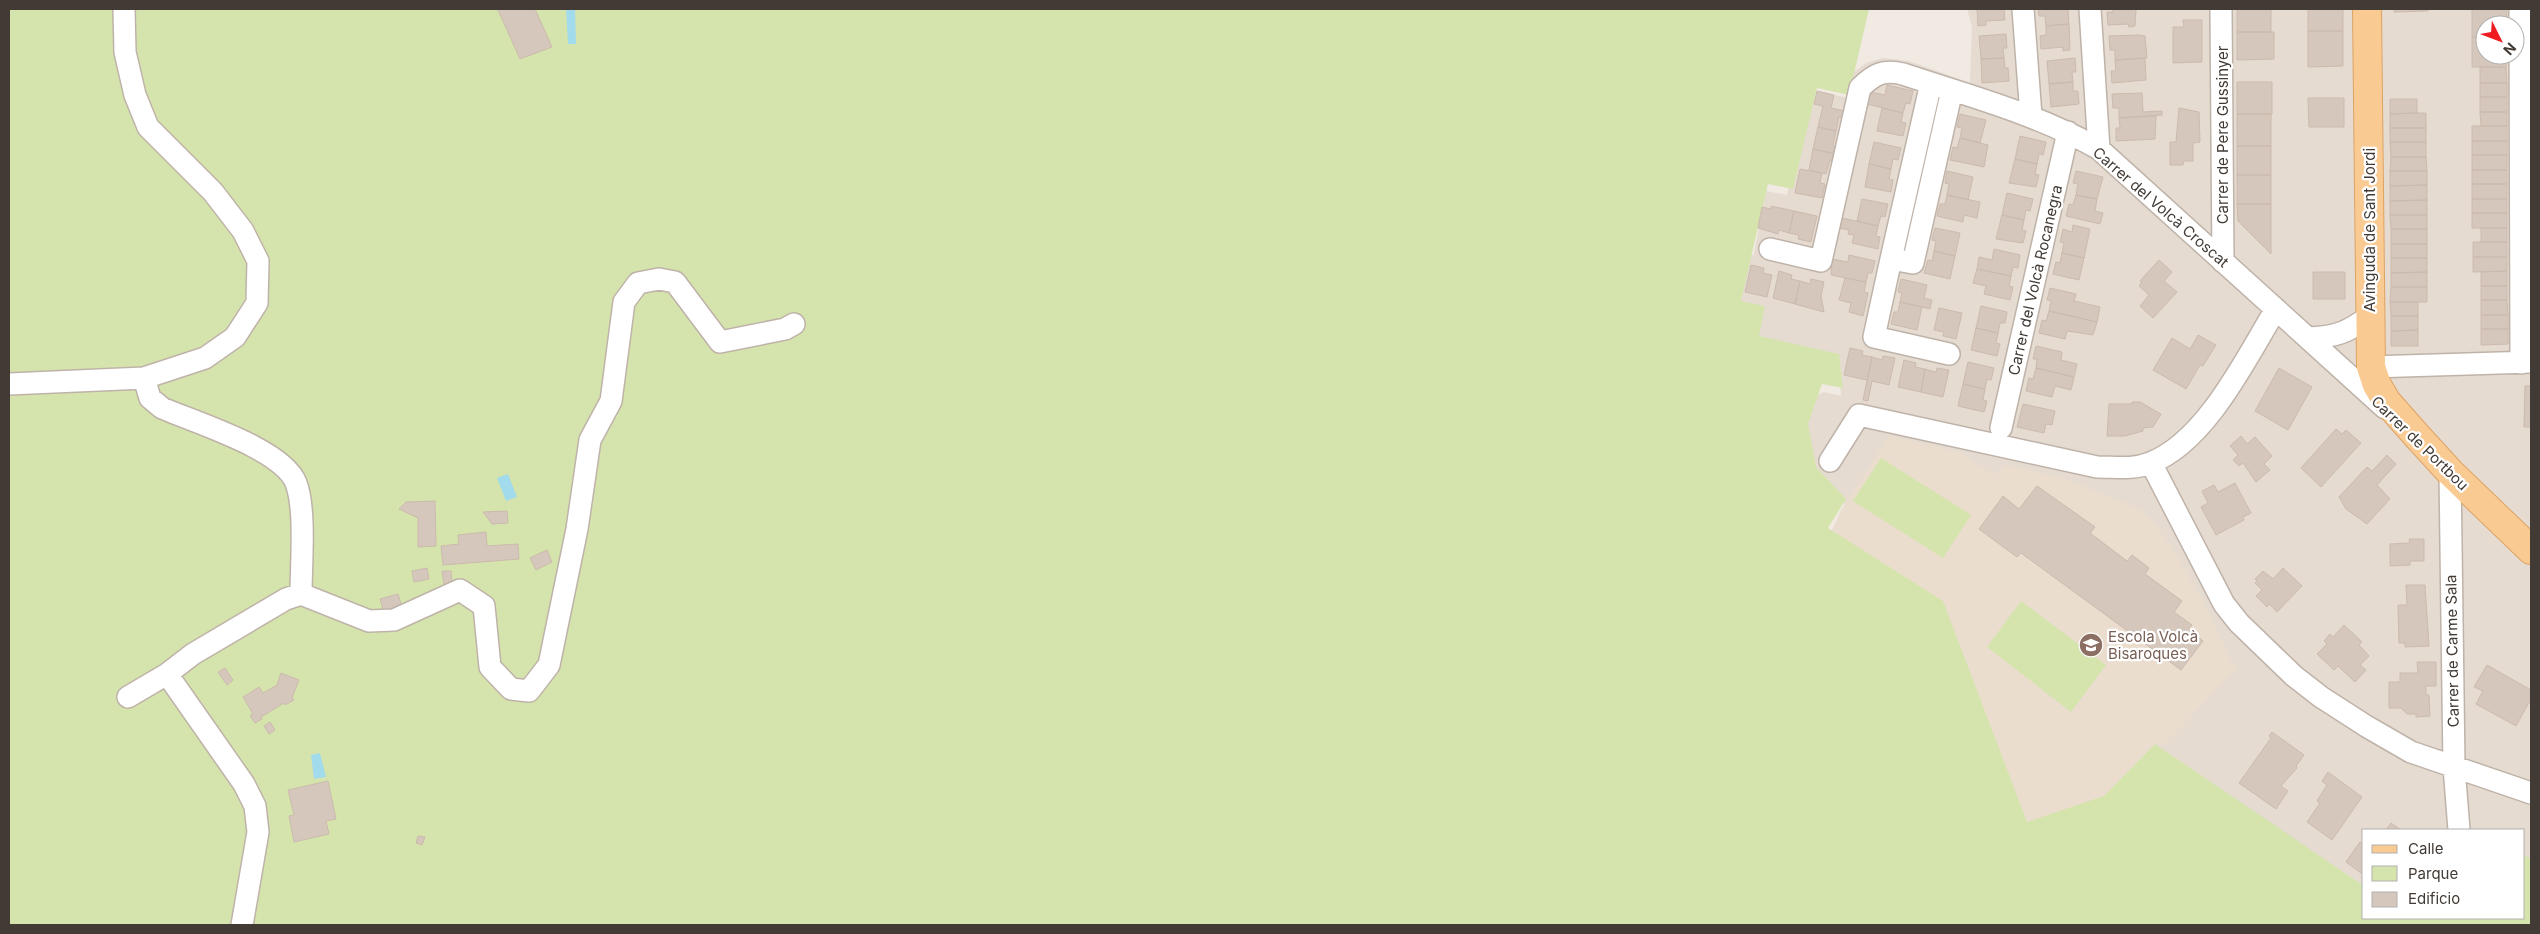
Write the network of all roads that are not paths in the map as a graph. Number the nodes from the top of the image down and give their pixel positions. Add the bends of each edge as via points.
1 (124, 9) edge
2 (2023, 9) edge
3 (2090, 9) edge
4 (2221, 9) edge
5 (2367, 9) edge
6 (2520, 9) edge
7 (1931, 83) junction
8 (1952, 90) junction
9 (2030, 116) junction
10 (2068, 132) junction
11 (2099, 150) junction
12 (1770, 249) dead end
13 (1891, 259) junction
14 (2223, 262) junction
15 (2276, 309) junction
16 (2369, 316) junction
17 (794, 324) dead end
18 (2308, 338) junction
19 (1949, 354) dead end
20 (2526, 363) edge
21 (2371, 367) junction
22 (144, 378) junction
23 (9, 384) edge
24 (2001, 428) dead end
25 (2417, 436) junction
26 (1830, 461) dead end
27 (2151, 463) junction
28 (2450, 472) junction
29 (2531, 550) edge
30 (301, 594) junction
31 (167, 674) junction
32 (128, 698) dead end
33 (2454, 767) junction
34 (2531, 793) edge
35 (2459, 829) edge
36 (242, 925) edge

1 - 22 street via 127,61 134,95 148,127 213,192 243,231 258,261 257,303 235,337 206,358
2 - 9 street
3 - 11 street
4 - 14 street, Carrer de Pere Gussinyer
5 - 16 main road, Avinguda de Sant Jordi
6 - 20 street
7 - 8 street, Carrer del Volcà Croscat
7 - 12 street, Carrer del Volcà Croscat via 1891,71 1880,72 1860,88 1821,261
7 - 13 street
8 - 9 street, Carrer del Volcà Croscat
8 - 13 street via 1914,263
9 - 10 street, Carrer del Volcà Croscat
10 - 11 street, Carrer del Volcà Croscat
10 - 24 street, Carrer del Volcà Rocanegra
11 - 14 street, Carrer del Volcà Croscat
13 - 19 street via 1874,337
14 - 15 street, Carrer del Volcà Croscat
15 - 18 street, Carrer del Volcà Croscat
15 - 27 street via 2212,413 2190,437
16 - 18 street via 2334,337
16 - 21 main road, Avinguda de Sant Jordi
17 - 30 street via 785,329 720,342 675,282 660,279 638,283 628,296 624,302 611,402 590,440 554,647 549,665 529,691 511,689 490,667 484,606 460,590 394,620 369,621
18 - 25 street, Carrer de Portbou
20 - 21 street
21 - 25 main road, Avinguda de Sant Jordi via 2387,402
22 - 23 street
22 - 30 street via 147,392 156,404 262,450 290,472 296,483 300,508
25 - 28 main road, Carrer de Portbou
26 - 27 street via 1859,416 2098,467 2132,468
27 - 33 street via 2224,604 2239,623 2321,698 2411,752
28 - 29 main road, Carrer de Portbou
28 - 33 street, Carrer de Carme Sala
30 - 31 street via 286,599 193,654
31 - 32 street
31 - 36 street via 244,784 255,806 258,832
33 - 34 street
33 - 35 street, Carrer de Carme Sala

